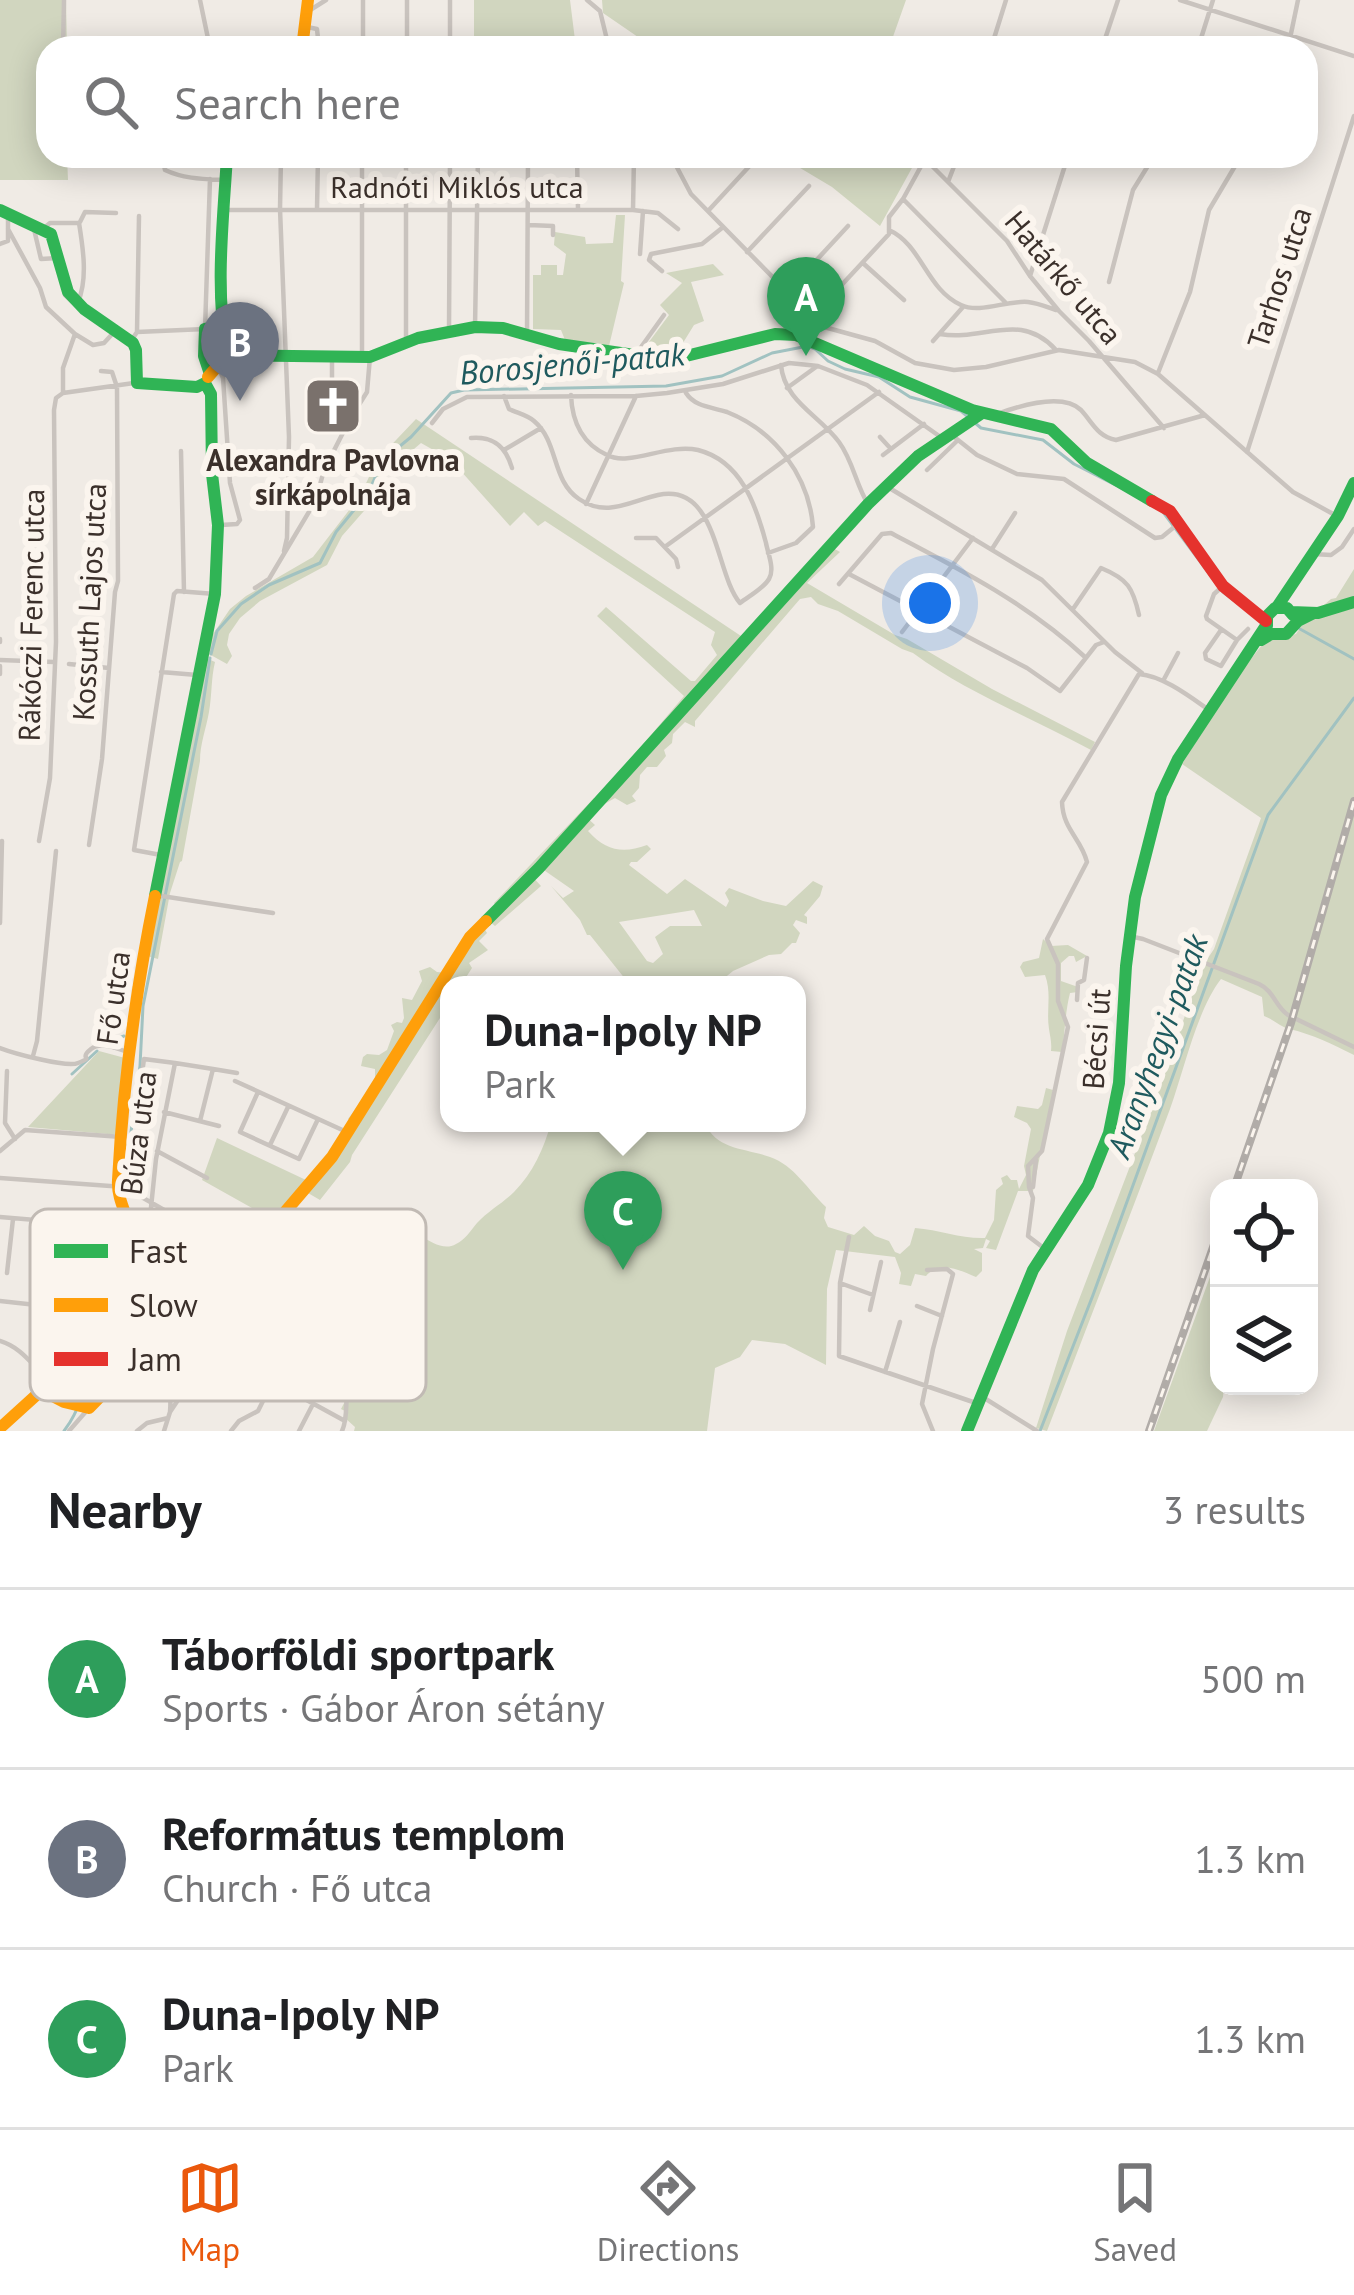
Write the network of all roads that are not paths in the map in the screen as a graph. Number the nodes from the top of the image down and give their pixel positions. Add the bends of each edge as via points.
1 (64, 0) edge
2 (200, 0) edge
3 (326, 0) edge
4 (363, 0) edge
5 (407, 0) edge
6 (450, 0) edge
7 (587, 0) edge
8 (1006, 0) edge
9 (1118, 0) edge
10 (1180, 0) edge
11 (1213, 0) edge
12 (1298, 0) edge
13 (1210, 10) junction
14 (306, 13) edge
15 (63, 36) edge
16 (208, 36) edge
17 (363, 36) edge
18 (406, 36) edge
19 (450, 36) edge
20 (606, 36) edge
21 (996, 36) edge
22 (1106, 36) edge
23 (1202, 36) edge
24 (1284, 36) edge
25 (1290, 36) edge
26 (1318, 46) edge
27 (1354, 56) edge
28 (1354, 116) edge
29 (165, 168) edge
30 (226, 168) edge
31 (281, 168) edge
32 (318, 168) edge
33 (362, 168) edge
34 (406, 168) edge
35 (450, 168) edge
36 (478, 168) edge
37 (528, 168) edge
38 (577, 168) edge
39 (634, 168) edge
40 (677, 168) edge
41 (747, 168) edge
42 (920, 168) edge
43 (934, 168) edge
44 (953, 168) edge
45 (1064, 168) edge
46 (1147, 168) edge
47 (1234, 168) edge
48 (210, 179) junction
49 (225, 180) junction
50 (948, 182) junction
51 (808, 186) dead end
52 (903, 199) junction
53 (477, 208) junction
54 (280, 209) junction
55 (317, 209) junction
56 (362, 209) junction
57 (405, 209) junction
58 (450, 209) junction
59 (578, 209) junction
60 (223, 210) junction
61 (529, 210) junction
62 (633, 210) junction
63 (643, 211) junction
64 (708, 211) junction
65 (116, 213) dead end
66 (139, 216) dead end
67 (5, 219) edge
68 (80, 223) junction
69 (529, 225) junction
70 (38, 226) junction
71 (848, 226) dead end
72 (722, 227) junction
73 (678, 229) dead end
74 (889, 230) junction
75 (553, 235) dead end
76 (0, 244) edge
77 (747, 253) junction
78 (640, 254) dead end
79 (862, 263) junction
80 (662, 272) dead end
81 (1030, 276) junction
82 (1109, 282) dead end
83 (786, 292) junction
84 (904, 300) dead end
85 (1006, 302) junction
86 (79, 303) junction
87 (963, 307) junction
88 (1059, 311) junction
89 (664, 315) dead end
90 (809, 319) junction
91 (221, 326) junction
92 (475, 327) junction
93 (206, 329) junction
94 (115, 331) junction
95 (449, 331) junction
96 (75, 334) junction
97 (796, 334) junction
98 (940, 334) junction
99 (527, 335) junction
100 (134, 336) junction
101 (933, 341) dead end
102 (406, 343) junction
103 (1056, 350) junction
104 (287, 355) junction
105 (332, 356) junction
106 (1102, 356) junction
107 (366, 357) junction
108 (634, 357) junction
109 (781, 364) junction
110 (818, 366) junction
111 (101, 371) dead end
112 (214, 374) junction
113 (1158, 374) junction
114 (136, 383) junction
115 (118, 387) junction
116 (787, 388) junction
117 (686, 391) junction
118 (332, 392) dead end
119 (879, 392) junction
120 (62, 393) junction
121 (571, 395) junction
122 (636, 396) junction
123 (504, 397) junction
124 (1205, 415) junction
125 (980, 417) junction
126 (432, 423) dead end
127 (924, 424) junction
128 (541, 428) junction
129 (1164, 428) junction
130 (828, 429) junction
131 (880, 437) dead end
132 (950, 437) junction
133 (471, 438) dead end
134 (891, 449) junction
135 (504, 450) junction
136 (181, 451) dead end
137 (1247, 452) junction
138 (883, 455) dead end
139 (608, 456) junction
140 (788, 458) junction
141 (512, 468) dead end
142 (927, 470) dead end
143 (1354, 483) edge
144 (886, 486) junction
145 (746, 488) junction
146 (586, 504) junction
147 (868, 504) junction
148 (1015, 513) dead end
149 (1338, 516) junction
150 (705, 518) junction
151 (218, 525) junction
152 (1173, 528) dead end
153 (1354, 529) edge
154 (636, 538) dead end
155 (973, 538) junction
156 (666, 546) junction
157 (992, 549) junction
158 (284, 550) junction
159 (768, 553) junction
160 (1313, 554) junction
161 (953, 565) junction
162 (678, 567) dead end
163 (849, 574) junction
164 (839, 584) dead end
165 (255, 588) dead end
166 (1220, 588) junction
167 (184, 592) junction
168 (215, 594) junction
169 (1354, 602) edge
170 (1073, 609) junction
171 (918, 611) junction
172 (1139, 615) dead end
173 (1279, 617) junction
174 (1248, 629) dead end
175 (1221, 630) junction
176 (902, 632) dead end
177 (1237, 640) junction
178 (1104, 642) junction
179 (1178, 653) dead end
180 (1087, 658) junction
181 (54, 662) junction
182 (69, 664) dead end
183 (0, 667) edge
184 (110, 668) junction
185 (161, 672) junction
186 (1142, 673) junction
187 (197, 676) junction
188 (1163, 682) junction
189 (1209, 710) junction
190 (39, 841) dead end
191 (2, 842) edge
192 (89, 844) dead end
193 (56, 851) dead end
194 (163, 856) junction
195 (161, 896) junction
196 (273, 914) dead end
197 (0, 923) edge
198 (1129, 936) junction
199 (1088, 958) dead end
200 (446, 976) edge
201 (1059, 976) junction
202 (1078, 983) junction
203 (440, 986) edge
204 (1077, 1000) dead end
205 (1354, 1047) edge
206 (0, 1048) edge
207 (130, 1053) junction
208 (33, 1056) junction
209 (175, 1063) junction
210 (7, 1070) dead end
211 (213, 1070) junction
212 (258, 1092) junction
213 (289, 1106) junction
214 (164, 1112) junction
215 (136, 1118) dead end
216 (318, 1119) junction
217 (200, 1121) junction
218 (219, 1126) dead end
219 (349, 1133) junction
220 (122, 1137) junction
221 (15, 1139) junction
222 (270, 1145) junction
223 (0, 1151) edge
224 (157, 1151) junction
225 (1036, 1160) junction
226 (0, 1178) edge
227 (207, 1178) dead end
228 (117, 1186) junction
229 (1033, 1187) dead end
230 (152, 1202) junction
231 (122, 1209) edge
232 (151, 1209) edge
233 (164, 1209) edge
234 (287, 1209) edge
235 (0, 1217) edge
236 (13, 1218) junction
237 (30, 1219) edge
238 (849, 1238) dead end
239 (1045, 1249) junction
240 (881, 1262) dead end
241 (927, 1270) dead end
242 (8, 1273) dead end
243 (840, 1283) junction
244 (873, 1295) junction
245 (0, 1301) edge
246 (30, 1304) edge
247 (916, 1306) dead end
248 (870, 1310) dead end
249 (942, 1316) junction
250 (900, 1322) dead end
251 (0, 1341) edge
252 (30, 1362) edge
253 (885, 1372) junction
254 (925, 1387) junction
255 (977, 1399) junction
256 (30, 1401) edge
257 (74, 1401) edge
258 (90, 1401) edge
259 (171, 1401) edge
260 (179, 1401) edge
261 (263, 1401) edge
262 (306, 1401) edge
263 (346, 1401) edge
264 (313, 1405) junction
265 (84, 1406) junction
266 (169, 1415) junction
267 (345, 1421) junction
268 (0, 1428) edge
269 (69, 1431) edge
270 (137, 1431) edge
271 (164, 1431) edge
272 (232, 1431) edge
273 (299, 1431) edge
274 (342, 1431) edge
275 (933, 1431) edge
276 (967, 1431) edge
277 (1037, 1431) edge

1 - 15 street
2 - 16 street
3 - 14 street
4 - 17 street
5 - 18 street
6 - 19 street
7 - 20 street via 601,11
8 - 21 street
9 - 22 street
10 - 13 street
11 - 13 street
12 - 25 street
13 - 23 street
13 - 24 street
26 - 27 street
28 - 137 street, Tarhos utca
29 - 48 street
30 - 49 street, Fő utca
31 - 54 street
32 - 55 street
33 - 56 street
34 - 57 street
35 - 58 street
36 - 53 street
37 - 61 street
38 - 59 street
39 - 62 street
40 - 64 street
41 - 64 street
42 - 52 street
43 - 50 street, Határkő utca
44 - 50 street
45 - 81 street
46 - 82 street via 1133,190
47 - 113 street via 1209,210 1190,292
48 - 49 street
48 - 93 street
49 - 60 street, Fő utca
50 - 81 street, Határkő utca
51 - 77 street
52 - 74 street
52 - 85 street
53 - 58 street, Radnóti Miklós utca
53 - 61 street, Radnóti Miklós utca
53 - 92 street
54 - 55 street, Radnóti Miklós utca
54 - 60 street, Radnóti Miklós utca
54 - 104 street
55 - 56 street, Radnóti Miklós utca
56 - 57 street, Radnóti Miklós utca
56 - 107 street
57 - 58 street, Radnóti Miklós utca
57 - 102 street
58 - 95 street
59 - 61 street, Radnóti Miklós utca
59 - 62 street, Radnóti Miklós utca
60 - 91 street, Fő utca
61 - 69 street
62 - 63 street, Radnóti Miklós utca
63 - 73 street, Radnóti Miklós utca
63 - 78 street
64 - 72 street
65 - 68 street via 85,212
66 - 100 street
67 - 70 street
67 - 76 street via 8,241
67 - 96 street via 46,307
68 - 70 street
68 - 86 street
69 - 75 street via 553,226
69 - 99 street
70 - 86 street via 52,236 66,287
71 - 83 street
72 - 77 street
72 - 80 street via 702,244 651,254
74 - 79 street
74 - 87 street
77 - 83 street
79 - 84 street
79 - 90 street
81 - 88 street, Határkő utca
83 - 90 street
85 - 87 street
85 - 88 street
86 - 94 street
87 - 98 street
88 - 106 street, Határkő utca
89 - 108 street
90 - 97 street
90 - 103 street via 964,370
91 - 93 street
91 - 112 street, Fő utca
92 - 95 street
92 - 99 street
93 - 100 street
93 - 112 street via 204,356
94 - 96 street via 97,346
94 - 100 street
95 - 102 street
96 - 120 street, Rákóczi Ferenc utca
97 - 108 street via 682,357
97 - 125 street
98 - 101 street
98 - 103 street via 1024,330
99 - 108 street
100 - 114 street
102 - 107 street
103 - 106 street
104 - 105 street
104 - 112 street
104 - 158 street
105 - 107 street
105 - 118 street
106 - 113 street
106 - 129 street, Határkő utca
107 - 158 street via 368,392
109 - 110 street
109 - 116 street
109 - 117 street
110 - 116 street
110 - 119 street
111 - 115 street via 112,372
112 - 114 street via 197,387
112 - 151 street, Fő utca
112 - 151 street, Fő utca via 239,520
113 - 124 street
114 - 115 street
115 - 120 street
115 - 184 street, Kossuth Lajos utca
116 - 130 street
117 - 122 street
117 - 140 street via 693,403 754,426
119 - 127 street
119 - 130 street
120 - 181 street, Rákóczi Ferenc utca via 54,410
121 - 122 street
121 - 123 street
121 - 139 street via 584,439
122 - 139 street
123 - 126 street via 460,399
123 - 128 street
124 - 129 street
124 - 137 street
125 - 129 street via 1061,401 1112,440
125 - 132 street
125 - 166 street via 1051,429 1087,464 1166,507
127 - 132 street
127 - 134 street
128 - 135 street
128 - 146 street via 565,485
130 - 140 street
130 - 147 street
131 - 134 street
132 - 142 street
132 - 144 street
132 - 152 street via 1017,474 1064,479 1155,538
133 - 135 street
134 - 138 street
135 - 141 street
136 - 167 street
137 - 149 street via 1293,492
139 - 145 street via 699,450 730,467
139 - 146 street
140 - 145 street
140 - 159 street via 813,527
143 - 149 street, Bécsi út
144 - 147 street
144 - 155 street
145 - 150 street
145 - 159 street
146 - 150 street via 614,508 670,494
147 - 200 street via 470,937
148 - 157 street
149 - 160 street, Bécsi út
150 - 156 street
150 - 159 street via 740,603 770,576
151 - 168 street, Fő utca
153 - 160 street via 1331,555
154 - 156 street
155 - 157 street
155 - 161 street
156 - 162 street
157 - 170 street
158 - 165 street
160 - 173 street, Bécsi út
161 - 163 street via 886,532
161 - 171 street
161 - 180 street
163 - 164 street
163 - 171 street
166 - 173 street
166 - 175 street via 1206,616
167 - 168 street
167 - 185 street via 174,594
168 - 187 street, Fő utca
169 - 173 street
170 - 172 street via 1101,568 1128,584
170 - 178 street
171 - 176 street
171 - 180 street via 1060,691
173 - 189 street, Bécsi út
174 - 177 street
175 - 177 street
175 - 177 street via 1207,659 1221,666
178 - 180 street
178 - 186 street
179 - 188 street
181 - 183 street
181 - 190 street, Rákóczi Ferenc utca
182 - 184 street
184 - 192 street, Kossuth Lajos utca
185 - 187 street
185 - 194 street via 134,850
186 - 188 street
186 - 201 street via 1063,802 1087,862 1047,939
187 - 194 street, Fő utca
188 - 189 street
189 - 198 street, Bécsi út via 1157,804
191 - 197 street
193 - 208 street
194 - 195 street, Fő utca
195 - 196 street
195 - 207 street, Fő utca
198 - 205 street via 1266,988 1288,1015
198 - 239 street, Bécsi út via 1114,1117 1094,1173
199 - 202 street
201 - 202 street
201 - 225 street via 1068,1027
202 - 204 street
203 - 219 street
206 - 208 street
207 - 208 street via 97,1046 69,1065
207 - 220 street, Fő utca
209 - 211 street
209 - 214 street, Búza utca
209 - 215 street, Búza utca via 145,1059
210 - 221 street via 5,1123
211 - 212 street
211 - 217 street
212 - 213 street
212 - 222 street via 240,1132
213 - 216 street
213 - 222 street
214 - 217 street
214 - 224 street, Búza utca
216 - 219 street
216 - 222 street via 299,1159
217 - 218 street
219 - 234 street
220 - 221 street via 25,1130
220 - 228 street, Fő utca
221 - 223 street
224 - 227 street
224 - 230 street, Búza utca
225 - 229 street
225 - 239 street via 1028,1166 1028,1233
226 - 228 street
228 - 230 street
228 - 231 street, Fő utca
230 - 232 street, Búza utca
230 - 233 street
235 - 236 street
236 - 237 street
236 - 242 street
238 - 243 street
239 - 255 street, Bécsi út
240 - 244 street
241 - 249 street via 952,1271
243 - 244 street
243 - 253 street via 838,1356
244 - 248 street
245 - 246 street
247 - 249 street
249 - 254 street
250 - 253 street
251 - 252 street
253 - 254 street
254 - 255 street
254 - 275 street
255 - 276 street, Bécsi út
255 - 277 street
256 - 268 street, Fő utca
257 - 265 street
258 - 265 street
259 - 266 street
260 - 266 street
261 - 272 street
262 - 264 street
263 - 267 street
264 - 267 street
264 - 273 street
265 - 269 street
266 - 270 street
266 - 271 street
267 - 274 street

